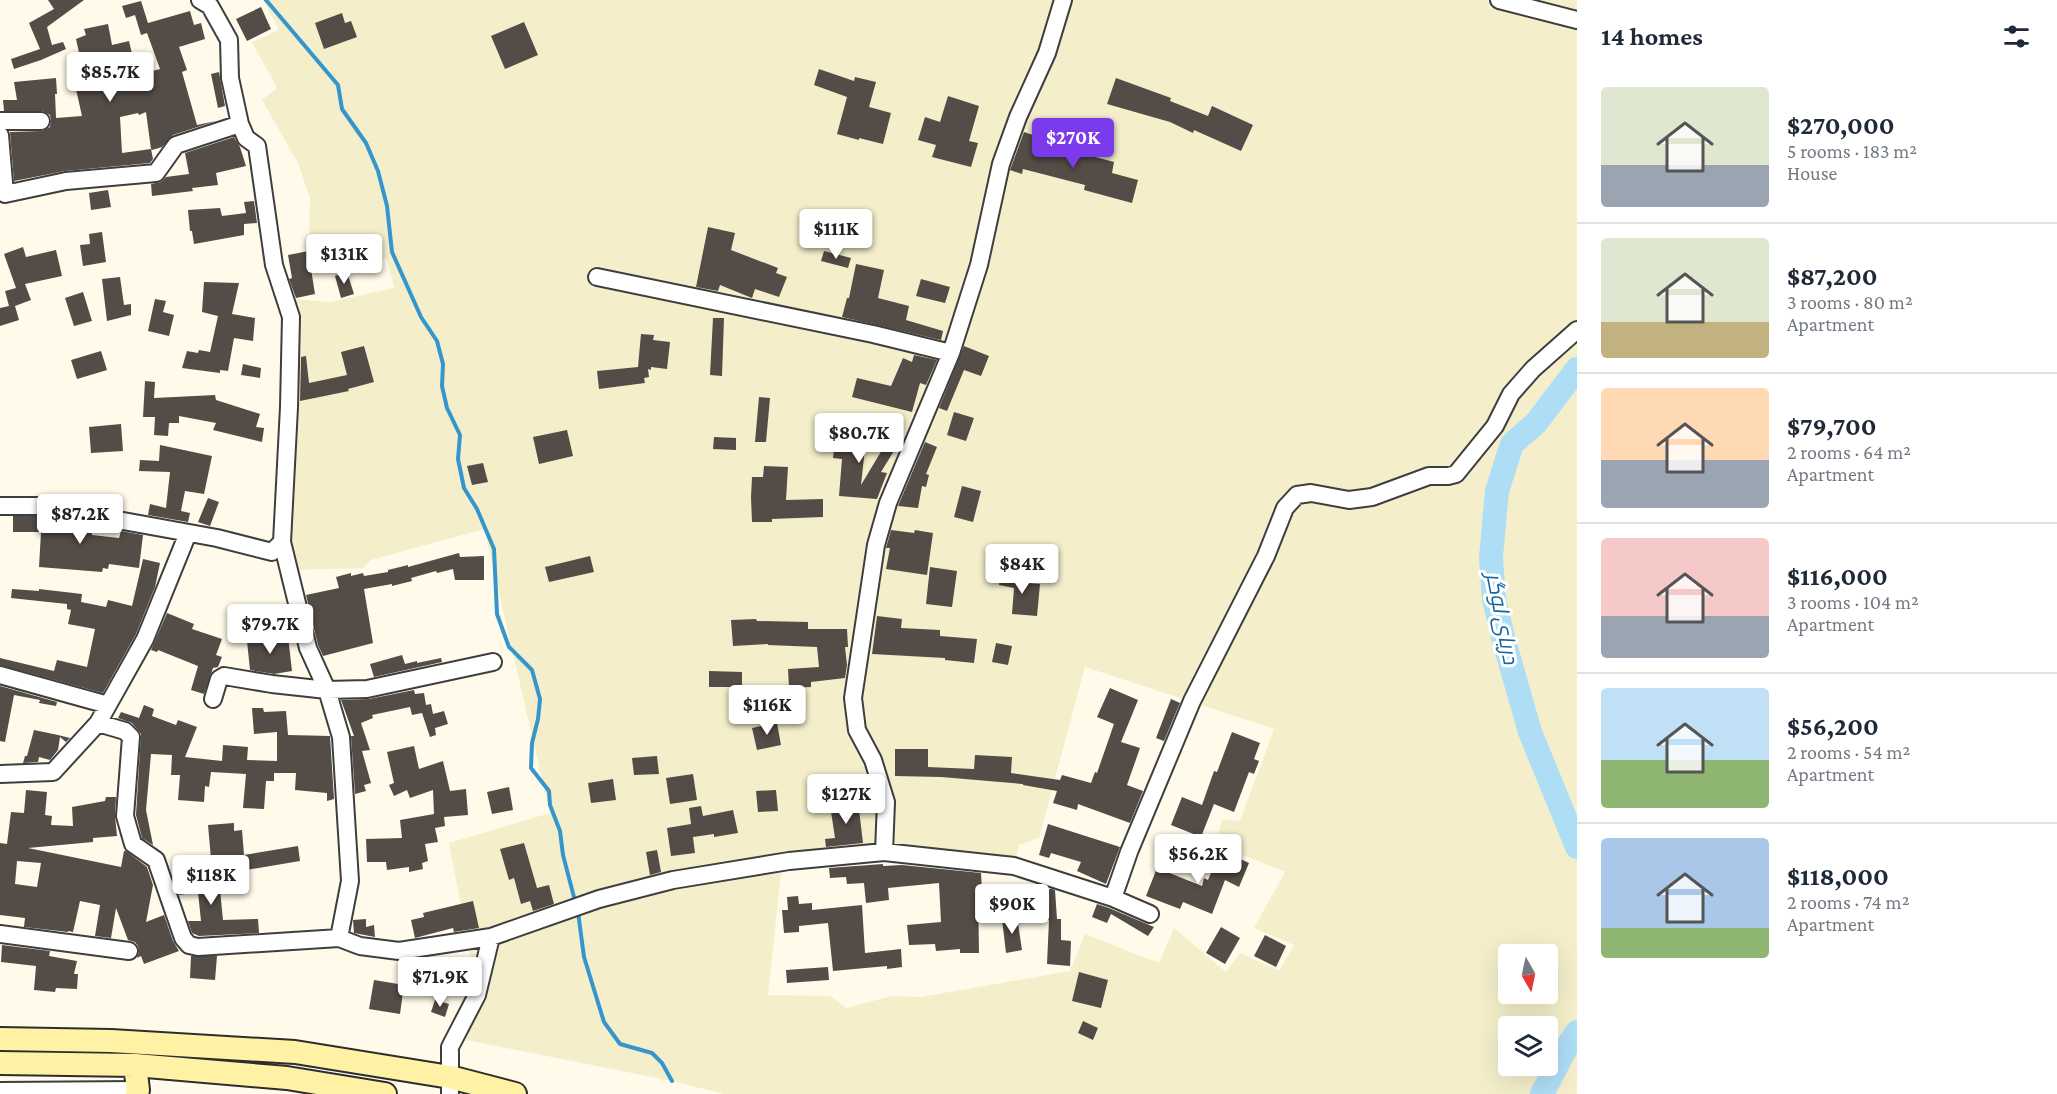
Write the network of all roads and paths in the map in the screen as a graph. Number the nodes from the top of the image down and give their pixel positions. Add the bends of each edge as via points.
1 (200, 0) edge
2 (1063, 0) edge
3 (1499, 0) edge
4 (1577, 20) edge
5 (0, 121) edge
6 (41, 121) dead end
7 (240, 124) junction
8 (0, 135) edge
9 (597, 276) dead end
10 (1577, 330) edge
11 (951, 353) junction
12 (0, 506) edge
13 (188, 533) junction
14 (282, 542) junction
15 (493, 662) dead end
16 (0, 675) edge
17 (327, 690) junction
18 (213, 699) dead end
19 (108, 705) junction
20 (98, 723) junction
21 (0, 774) edge
22 (884, 852) junction
23 (1113, 898) junction
24 (1150, 914) dead end
25 (0, 934) edge
26 (491, 937) junction
27 (339, 938) junction
28 (129, 951) dead end
29 (0, 1039) edge
30 (0, 1064) edge
31 (135, 1065) junction
32 (450, 1086) edge
33 (0, 1091) edge
34 (137, 1092) edge
35 (384, 1094) edge
36 (515, 1094) edge

1 - 7 street via 210,6 229,40 230,78
2 - 11 street via 1047,53 1001,164 979,265
3 - 4 street
5 - 6 street
7 - 8 street via 176,145 156,173 66,181 6,194
7 - 14 street via 246,138 257,146 274,266 291,317
9 - 11 street
10 - 23 street via 1511,394 1495,426 1456,474 1429,476 1372,497 1349,500 1311,493 1297,495 1285,508 1266,556 1192,701
11 - 22 street via 885,513 876,545 853,698 856,730 873,759 886,802
12 - 13 street via 40,506
13 - 14 street via 272,552
13 - 19 street via 145,639
14 - 17 street via 308,648
15 - 17 street via 386,686
16 - 19 street
17 - 18 street via 224,676 219,679
17 - 27 street via 341,737 350,881
19 - 20 street
20 - 21 street via 53,772
20 - 27 street via 131,737 124,816 133,843 156,860 183,938 189,945
22 - 23 street via 1014,866
22 - 26 street via 789,861 673,880 599,899
23 - 24 street
25 - 28 street
26 - 27 street via 399,951 360,946
26 - 32 street via 477,995 450,1047
29 - 32 main road via 295,1052
30 - 31 main road
31 - 34 main road
31 - 35 main road via 287,1078
32 - 36 main road
33 - 34 street

